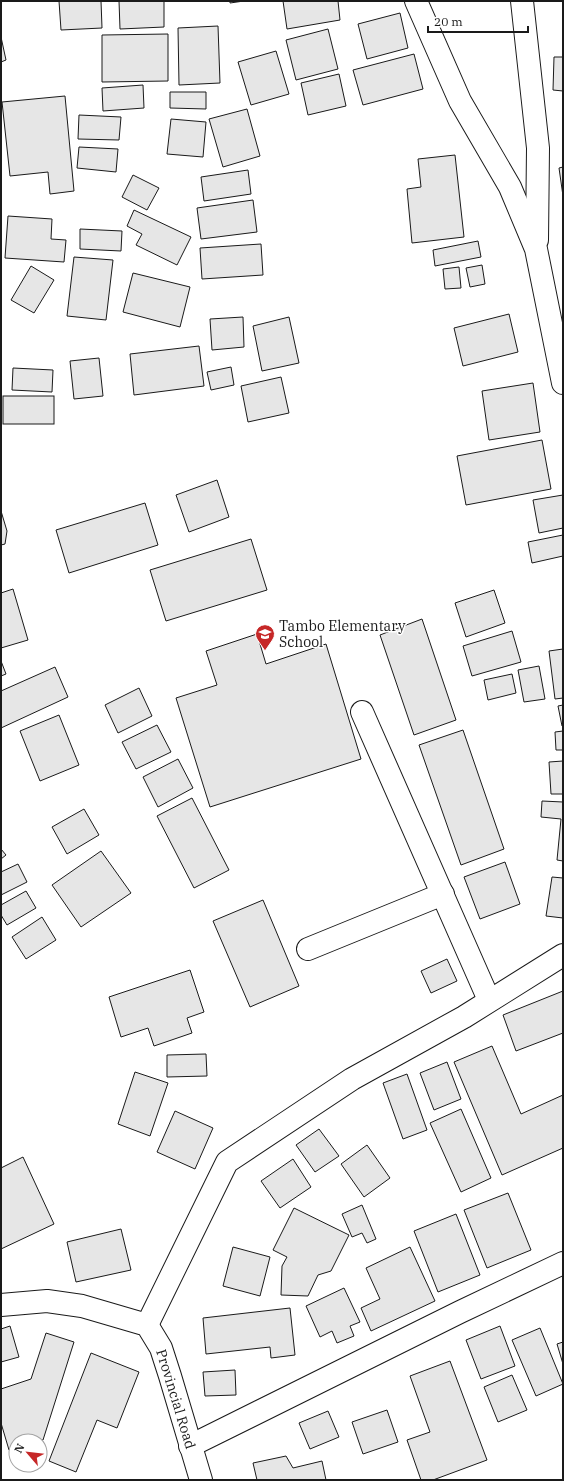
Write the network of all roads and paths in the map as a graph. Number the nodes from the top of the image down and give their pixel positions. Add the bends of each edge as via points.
1 (416, 1) edge
2 (522, 1) edge
3 (536, 249) junction
4 (563, 383) edge
5 (362, 712) dead end
6 (443, 894) junction
7 (308, 949) dead end
8 (563, 955) edge
9 (489, 1000) junction
10 (563, 1263) edge
11 (1, 1305) edge
12 (147, 1325) junction
13 (190, 1446) junction
14 (201, 1480) edge

1 - 3 street via 460,101 510,187
2 - 3 street via 538,148
3 - 4 street
5 - 6 street
6 - 7 street
6 - 9 street
8 - 9 street
9 - 12 street via 464,1017 352,1079 227,1162
10 - 13 street
11 - 12 street via 47,1301 82,1306
12 - 13 street, Provincial Road via 161,1348
13 - 14 street, Provincial Road

